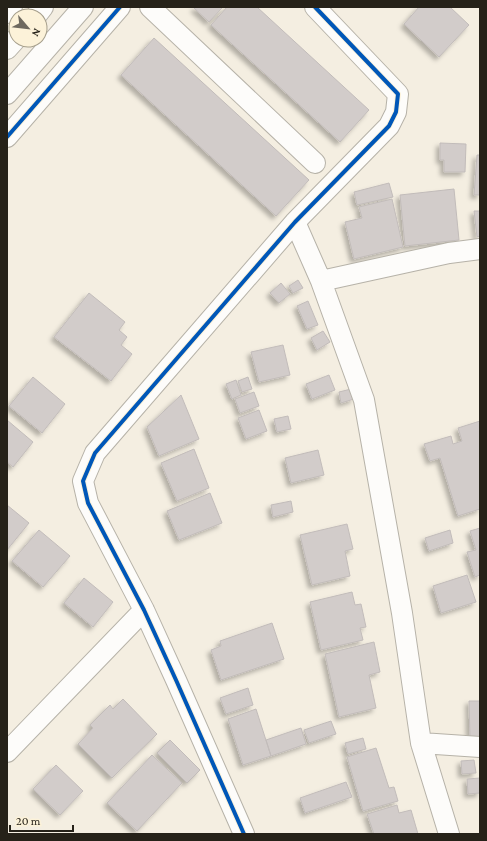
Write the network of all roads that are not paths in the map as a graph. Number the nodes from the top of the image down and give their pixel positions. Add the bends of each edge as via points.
1 (12, 7) edge
2 (83, 7) edge
3 (120, 7) edge
4 (150, 7) edge
5 (315, 7) edge
6 (7, 13) edge
7 (7, 94) edge
8 (7, 137) edge
9 (315, 163) dead end
10 (295, 222) junction
11 (480, 249) edge
12 (321, 281) junction
13 (144, 610) junction
14 (10, 743) edge
15 (421, 743) junction
16 (480, 747) edge
17 (244, 834) edge
18 (449, 834) edge

1 - 6 street
2 - 7 street
3 - 8 street
4 - 9 street
5 - 10 street via 398,94 396,112 389,126
10 - 12 street
10 - 13 street via 95,453 83,481 88,503
11 - 12 street via 449,253
12 - 15 street via 364,400 402,613
13 - 14 street
13 - 17 street
15 - 16 street
15 - 18 street

